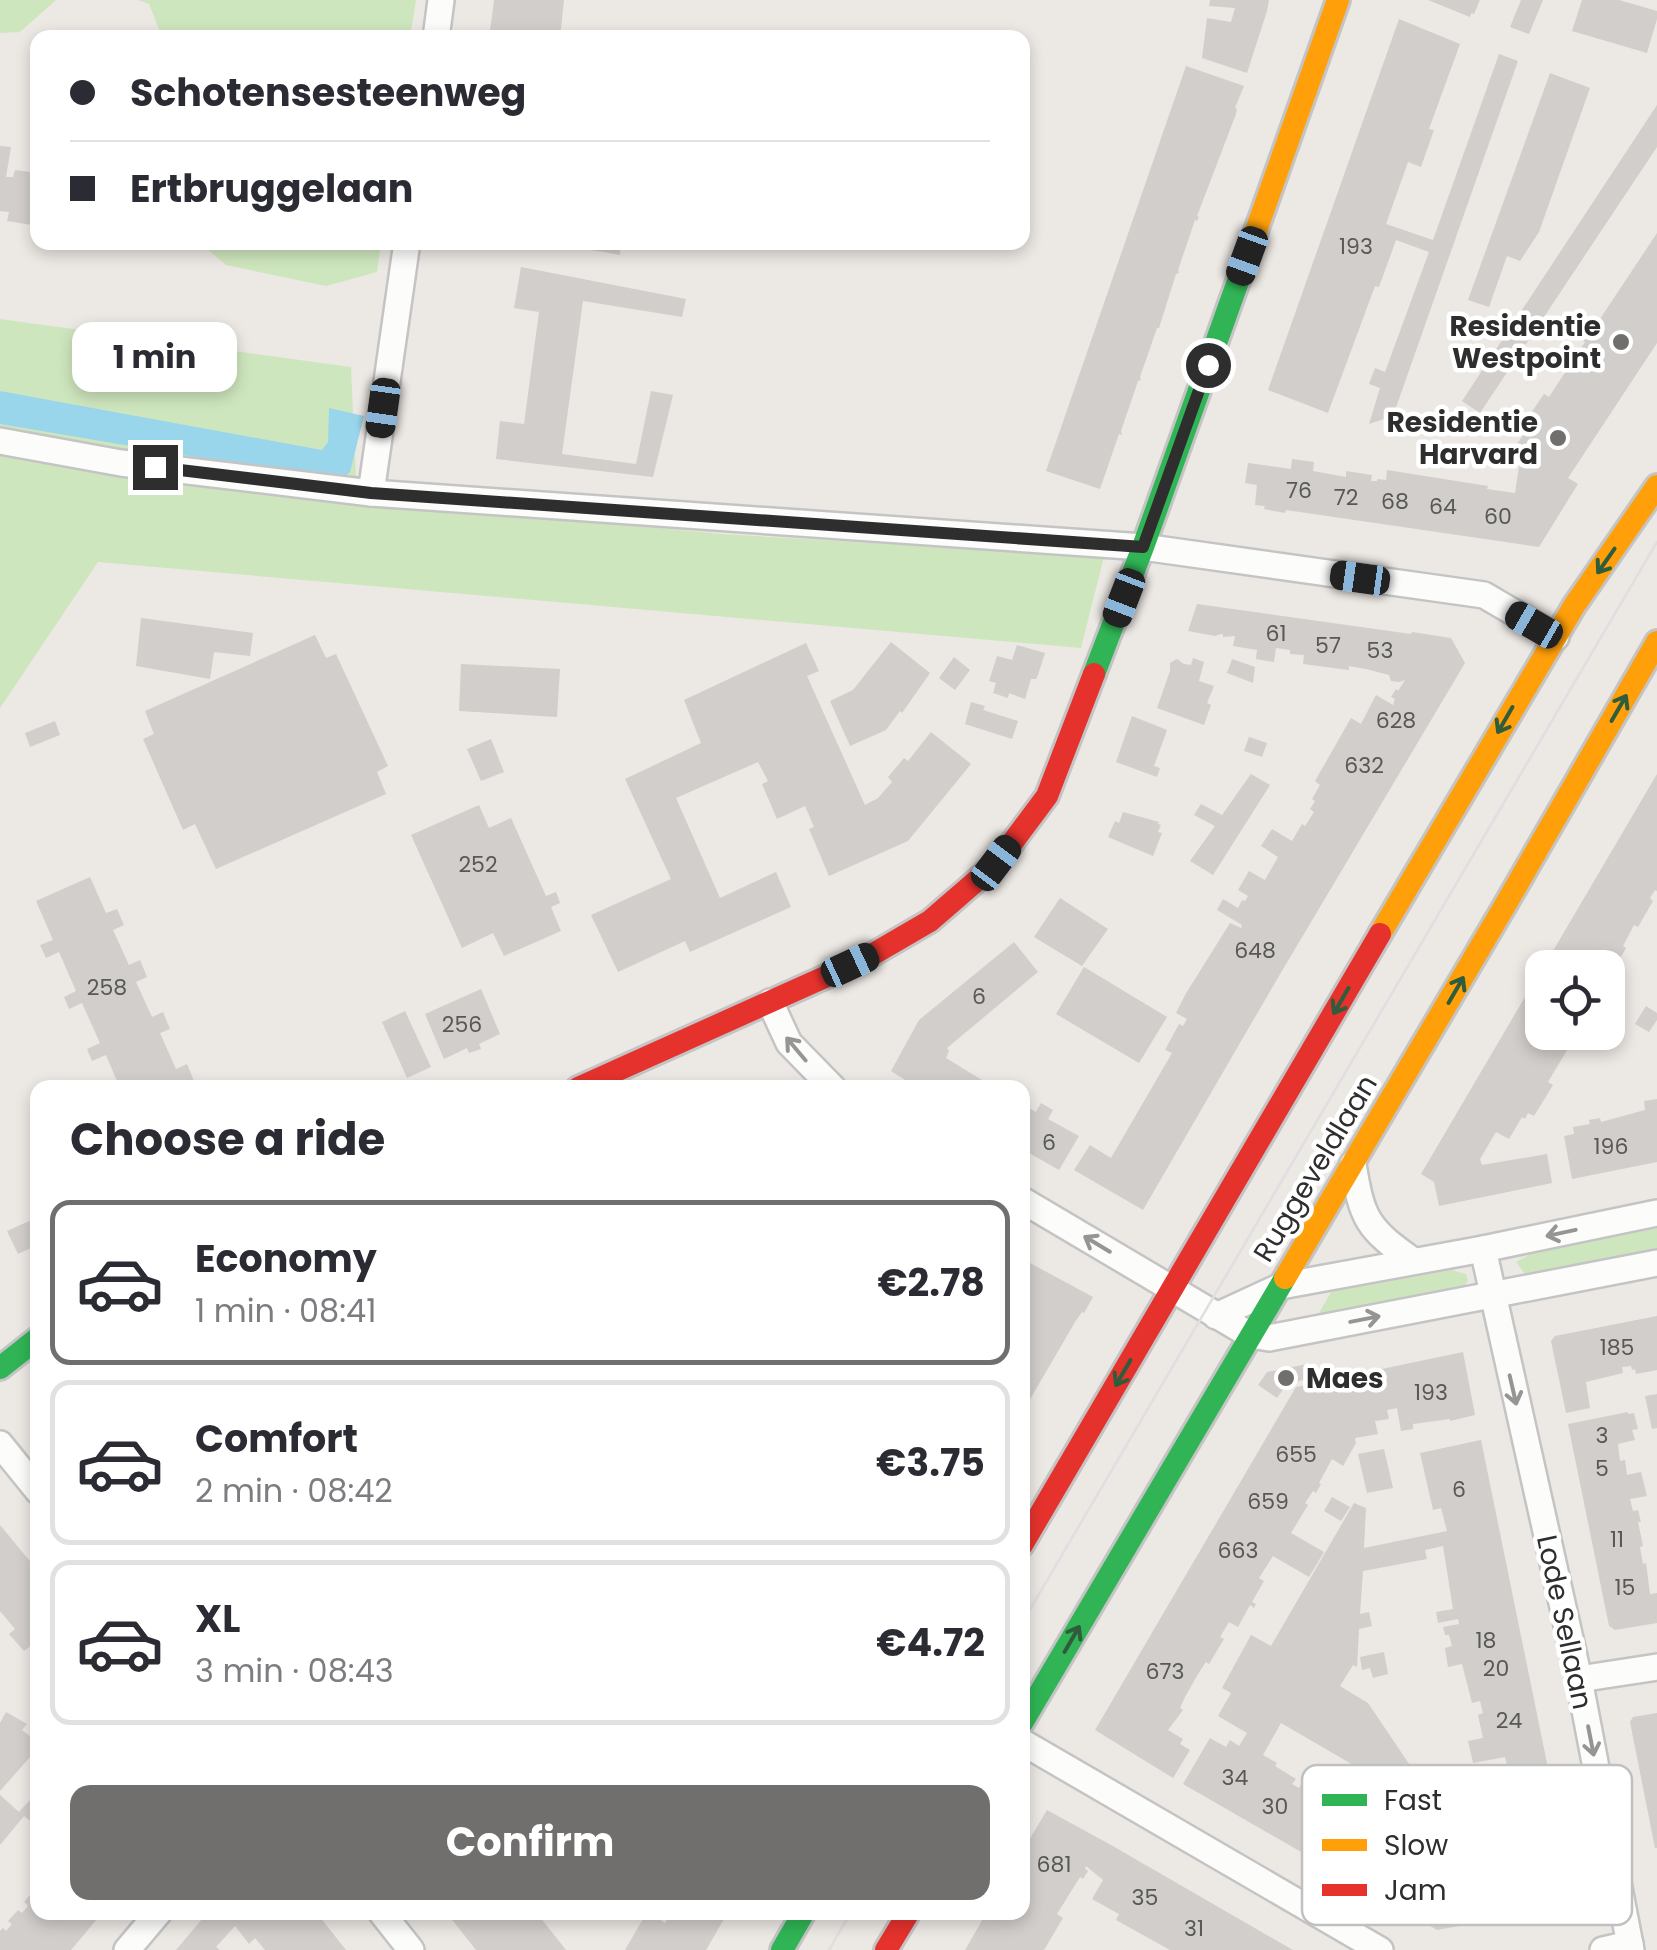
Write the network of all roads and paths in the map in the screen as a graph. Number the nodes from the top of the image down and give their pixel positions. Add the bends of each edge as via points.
1 (441, 0) edge
2 (1338, 0) edge
3 (437, 30) edge
4 (405, 250) edge
5 (0, 440) edge
6 (1657, 486) edge
7 (371, 493) junction
8 (1143, 547) junction
9 (1556, 637) junction
10 (1657, 642) edge
11 (770, 1002) junction
12 (596, 1080) edge
13 (825, 1080) edge
14 (1353, 1164) junction
15 (1030, 1205) edge
16 (1657, 1213) edge
17 (1483, 1249) junction
18 (1412, 1260) junction
19 (1657, 1263) edge
20 (1281, 1286) junction
21 (1172, 1289) junction
22 (1492, 1294) junction
23 (1216, 1316) junction
24 (1250, 1335) junction
25 (30, 1344) edge
26 (0, 1368) edge
27 (0, 1444) edge
28 (30, 1480) edge
29 (1030, 1530) edge
30 (1657, 1668) edge
31 (1579, 1680) junction
32 (1030, 1709) edge
33 (1030, 1747) edge
34 (1595, 1765) edge
35 (1302, 1905) edge
36 (152, 1920) edge
37 (388, 1920) edge
38 (799, 1920) edge
39 (904, 1920) edge
40 (1337, 1925) edge
41 (1630, 1947) edge
42 (127, 1950) edge
43 (412, 1950) edge
44 (782, 1950) edge
45 (886, 1950) edge
46 (1380, 1950) edge
47 (1604, 1950) edge

1 - 3 street
2 - 8 street
4 - 7 street
5 - 7 street
6 -> 9 street
7 - 8 street
8 - 9 street via 1484,596
8 - 11 street via 1046,796 996,863 930,920
9 -> 21 street
14 -> 10 street, Ruggeveldlaan
11 - 12 street
13 -> 11 street via 789,1043
14 - 18 street via 1374,1231
14 - 20 street, Ruggeveldlaan
21 -> 15 street
16 -> 17 street
17 - 18 street
17 - 22 street, Lode Sellaan
18 - 20 street
19 - 22 street
20 - 23 street
20 - 24 street, Ruggeveldlaan
21 - 23 street
21 -> 29 street
24 -> 22 street via 1269,1338
22 -> 31 street, Lode Sellaan
23 - 24 street
32 -> 24 street, Ruggeveldlaan
25 - 26 street
27 - 28 street
30 - 31 street
31 -> 34 street, Lode Sellaan
33 - 35 street
36 - 42 street
37 - 43 street
38 - 44 street
39 - 45 street
40 - 46 street
41 - 47 street

